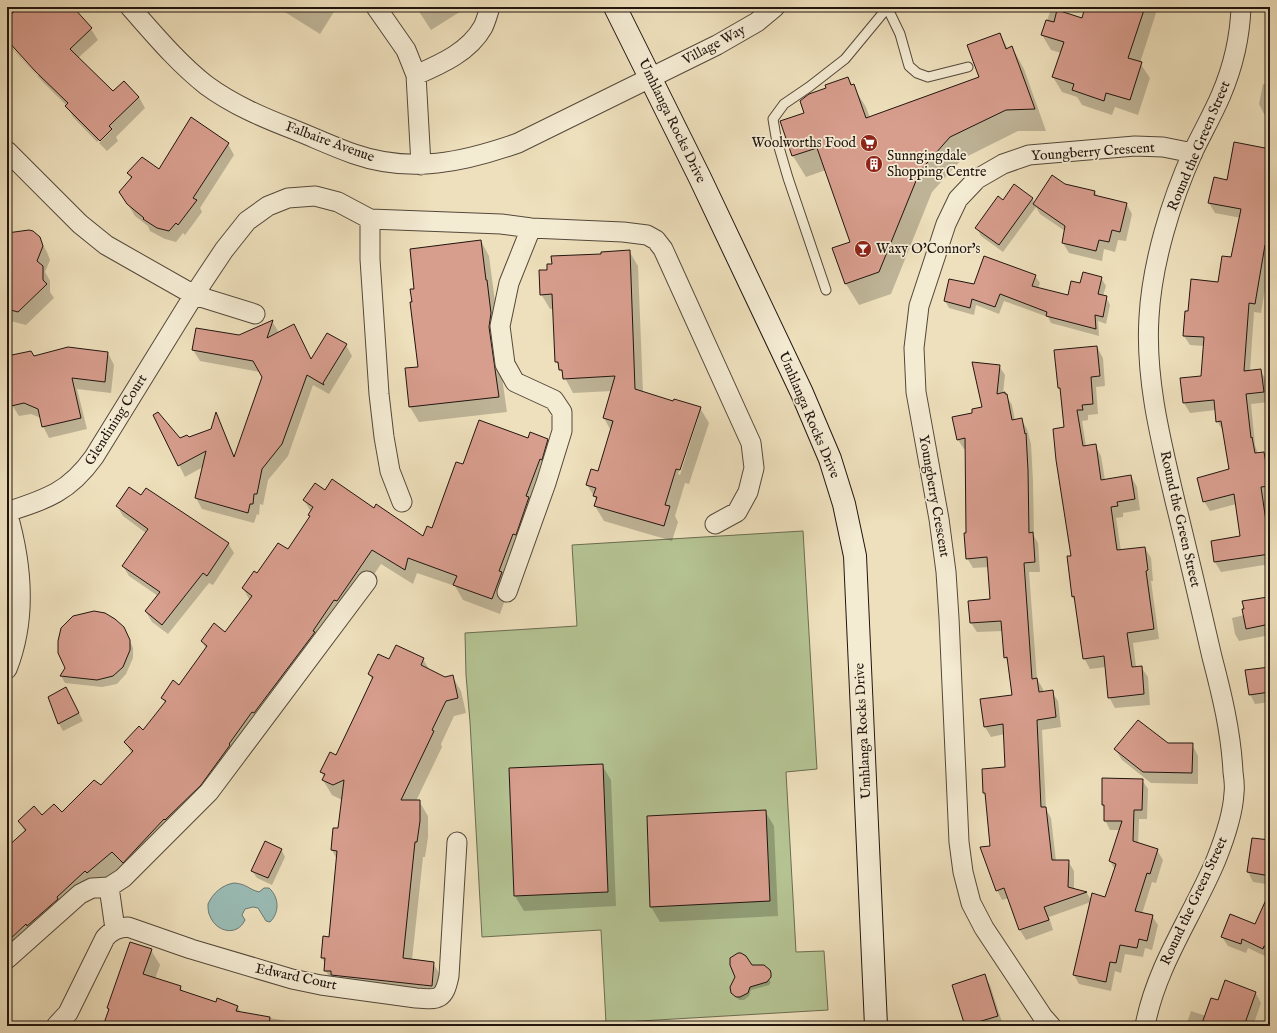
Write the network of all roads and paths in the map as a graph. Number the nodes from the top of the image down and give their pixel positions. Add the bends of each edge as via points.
1 (130, 7) edge
2 (376, 7) edge
3 (490, 7) edge
4 (615, 7) edge
5 (774, 7) edge
6 (888, 7) edge
7 (1241, 7) edge
8 (968, 67) dead end
9 (416, 75) junction
10 (650, 78) junction
11 (7, 151) edge
12 (1193, 153) junction
13 (421, 165) junction
14 (370, 219) junction
15 (531, 228) junction
16 (826, 290) dead end
17 (194, 294) junction
18 (255, 314) dead end
19 (402, 502) dead end
20 (7, 512) edge
21 (715, 524) dead end
22 (367, 581) dead end
23 (507, 592) dead end
24 (7, 670) edge
25 (457, 842) dead end
26 (109, 887) junction
27 (115, 929) junction
28 (7, 959) edge
29 (56, 1026) edge
30 (876, 1026) edge
31 (1051, 1026) edge
32 (1145, 1026) edge

1 - 13 street, Falbaire Avenue via 181,64 229,100 262,117 356,154 390,162
2 - 9 street via 406,50
3 - 9 street via 483,27 470,44 455,56
4 - 10 main road, Umhlanga Rocks Drive
5 - 10 street, Village Way via 757,22 717,45
6 - 8 lane via 900,34 909,66 917,73 928,77
6 - 16 lane via 845,59 784,104 774,119 776,137 788,178
7 - 12 street, Round the Green Street via 1241,26 1234,61
9 - 13 street
10 - 13 street, Falbaire Avenue via 518,143 457,161
10 - 30 main road, Umhlanga Rocks Drive via 802,393 830,459 844,504 855,556
11 - 17 street via 80,224 106,245
12 - 31 street, Youngberry Crescent via 1163,147 1135,146 1029,155 1003,164 977,178 958,199 946,224 919,306 914,348 916,392 946,572 959,842 963,872 971,903 984,928 1042,1017
12 - 32 street, Round the Green Street via 1170,212 1157,259 1149,316 1149,358 1154,404 1164,456 1232,744 1234,794 1226,835 1158,978
14 - 15 street via 501,224
14 - 17 street, Glendining Court via 338,202 315,196 288,198 268,206 247,221
14 - 19 street via 370,259 379,394 390,471
15 - 21 street via 647,235 656,240 663,249 750,443 754,468 748,492 736,512
15 - 23 street via 509,283 500,326 505,364 516,382 554,400 562,412 562,431
17 - 18 street
17 - 20 street, Glendining Court via 84,471 51,496
20 - 24 street via 19,562 20,603 16,640
22 - 26 street via 209,792 123,878
25 - 27 street, Edward Court via 449,976 447,987 439,998 416,998 292,979 128,928
26 - 27 street
26 - 28 street via 92,888 80,894
27 - 29 street via 105,938 68,1014

